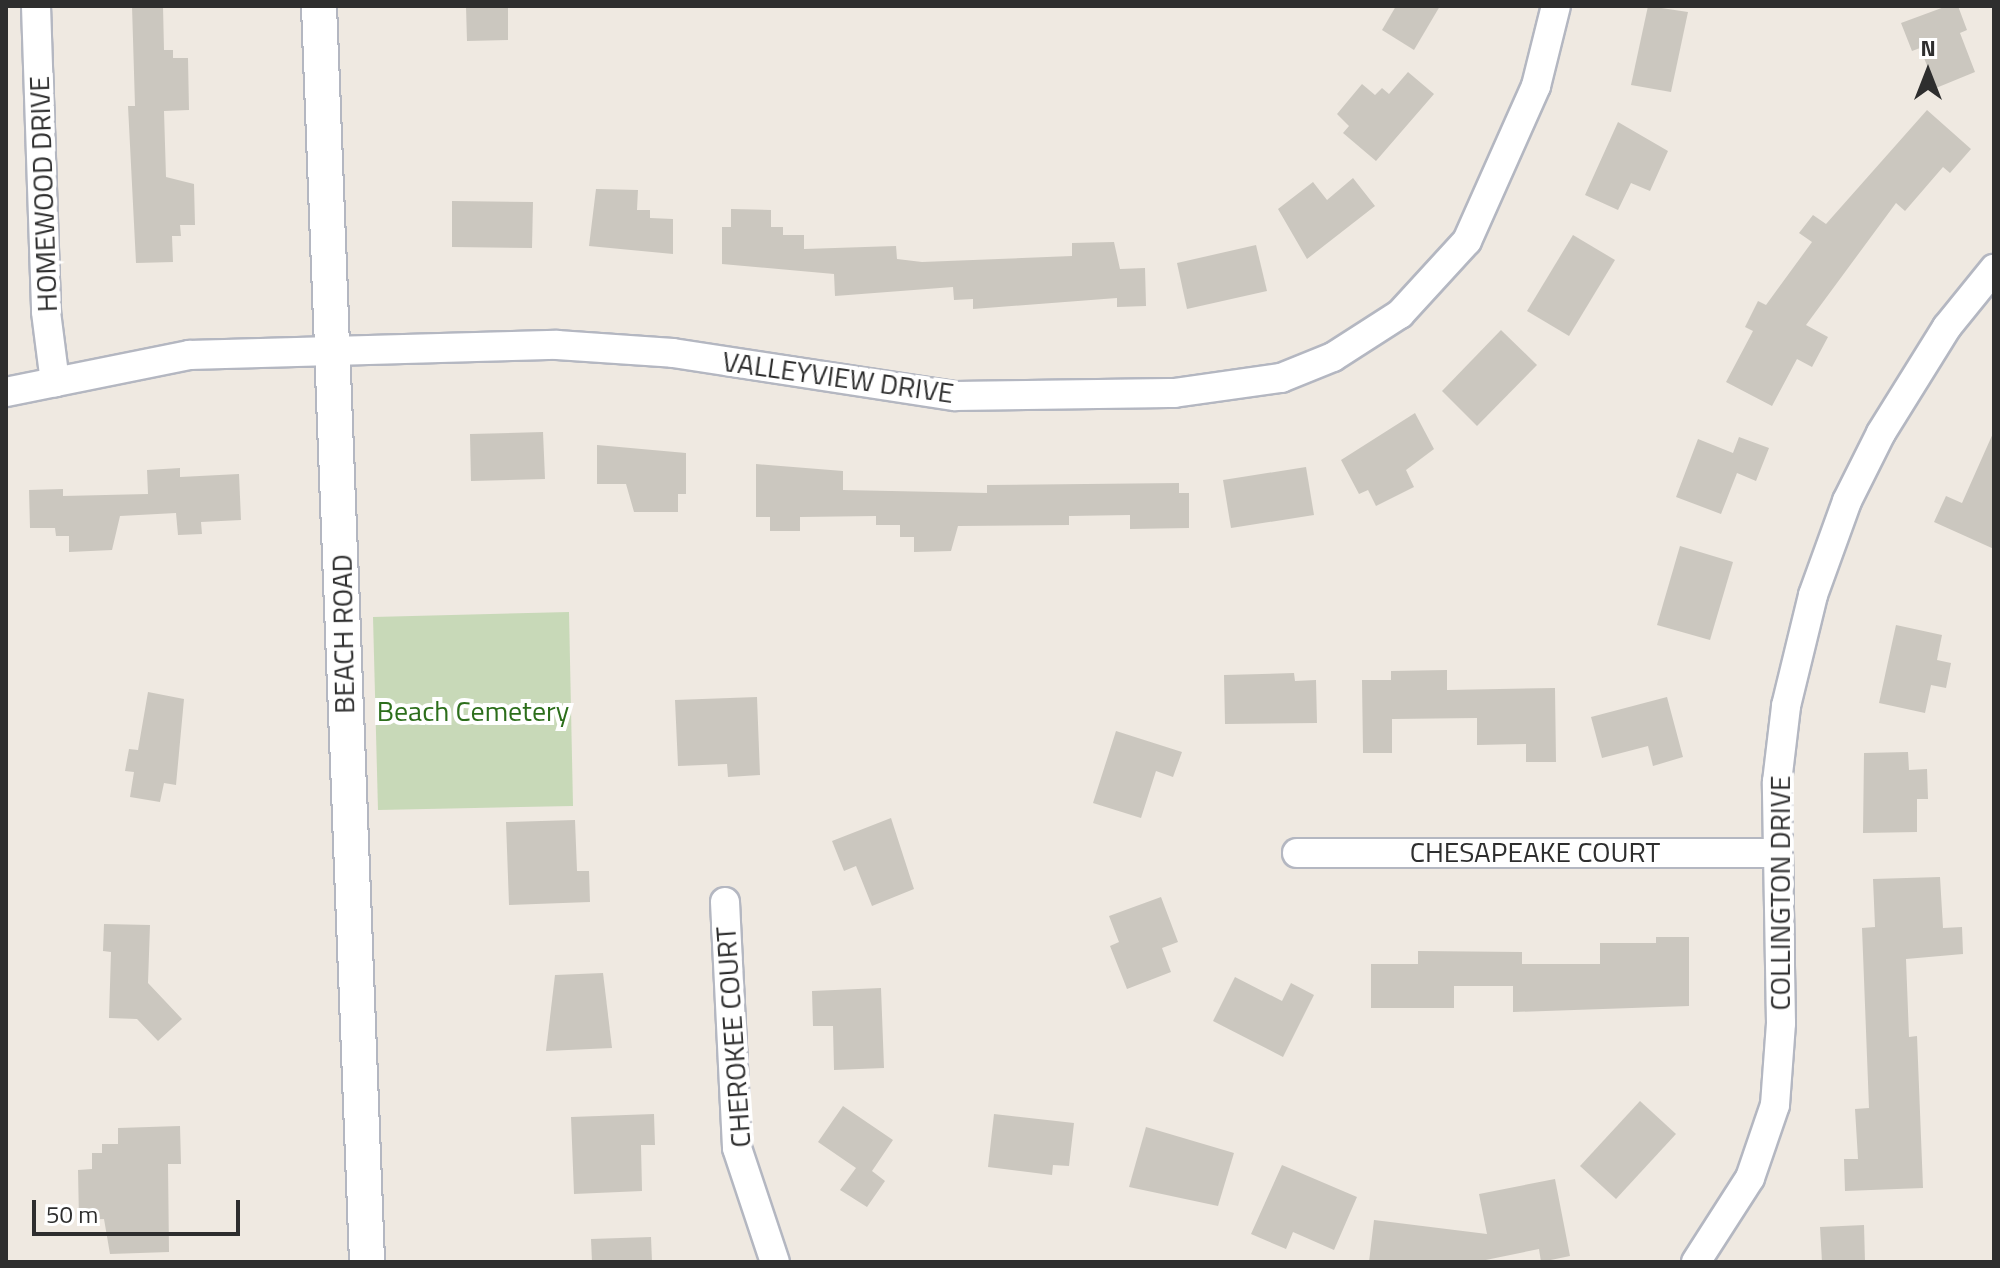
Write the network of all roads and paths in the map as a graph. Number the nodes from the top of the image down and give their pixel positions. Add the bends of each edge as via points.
1 (36, 6) edge
2 (319, 6) edge
3 (1556, 6) edge
4 (1994, 269) edge
5 (335, 350) junction
6 (55, 382) junction
7 (6, 392) edge
8 (1297, 853) dead end
9 (1774, 853) junction
10 (725, 902) dead end
11 (367, 1262) edge
12 (775, 1262) edge
13 (1696, 1262) edge

1 - 6 street, HOMEWOOD DRIVE via 46,312
2 - 5 street, BEACH ROAD
3 - 5 street, VALLEYVIEW DRIVE via 1536,86 1467,241 1400,314 1333,357 1281,378 1221,390 1002,397 903,393 606,346
4 - 9 street, COLLINGTON DRIVE via 1904,393 1828,550 1786,706
5 - 6 street, VALLEYVIEW DRIVE via 189,355
5 - 11 street, BEACH ROAD
6 - 7 street, VALLEYVIEW DRIVE
8 - 9 street, CHESAPEAKE COURT
9 - 13 street, COLLINGTON DRIVE via 1781,1023 1775,1105 1750,1178
10 - 12 street, CHEROKEE COURT via 737,1148

